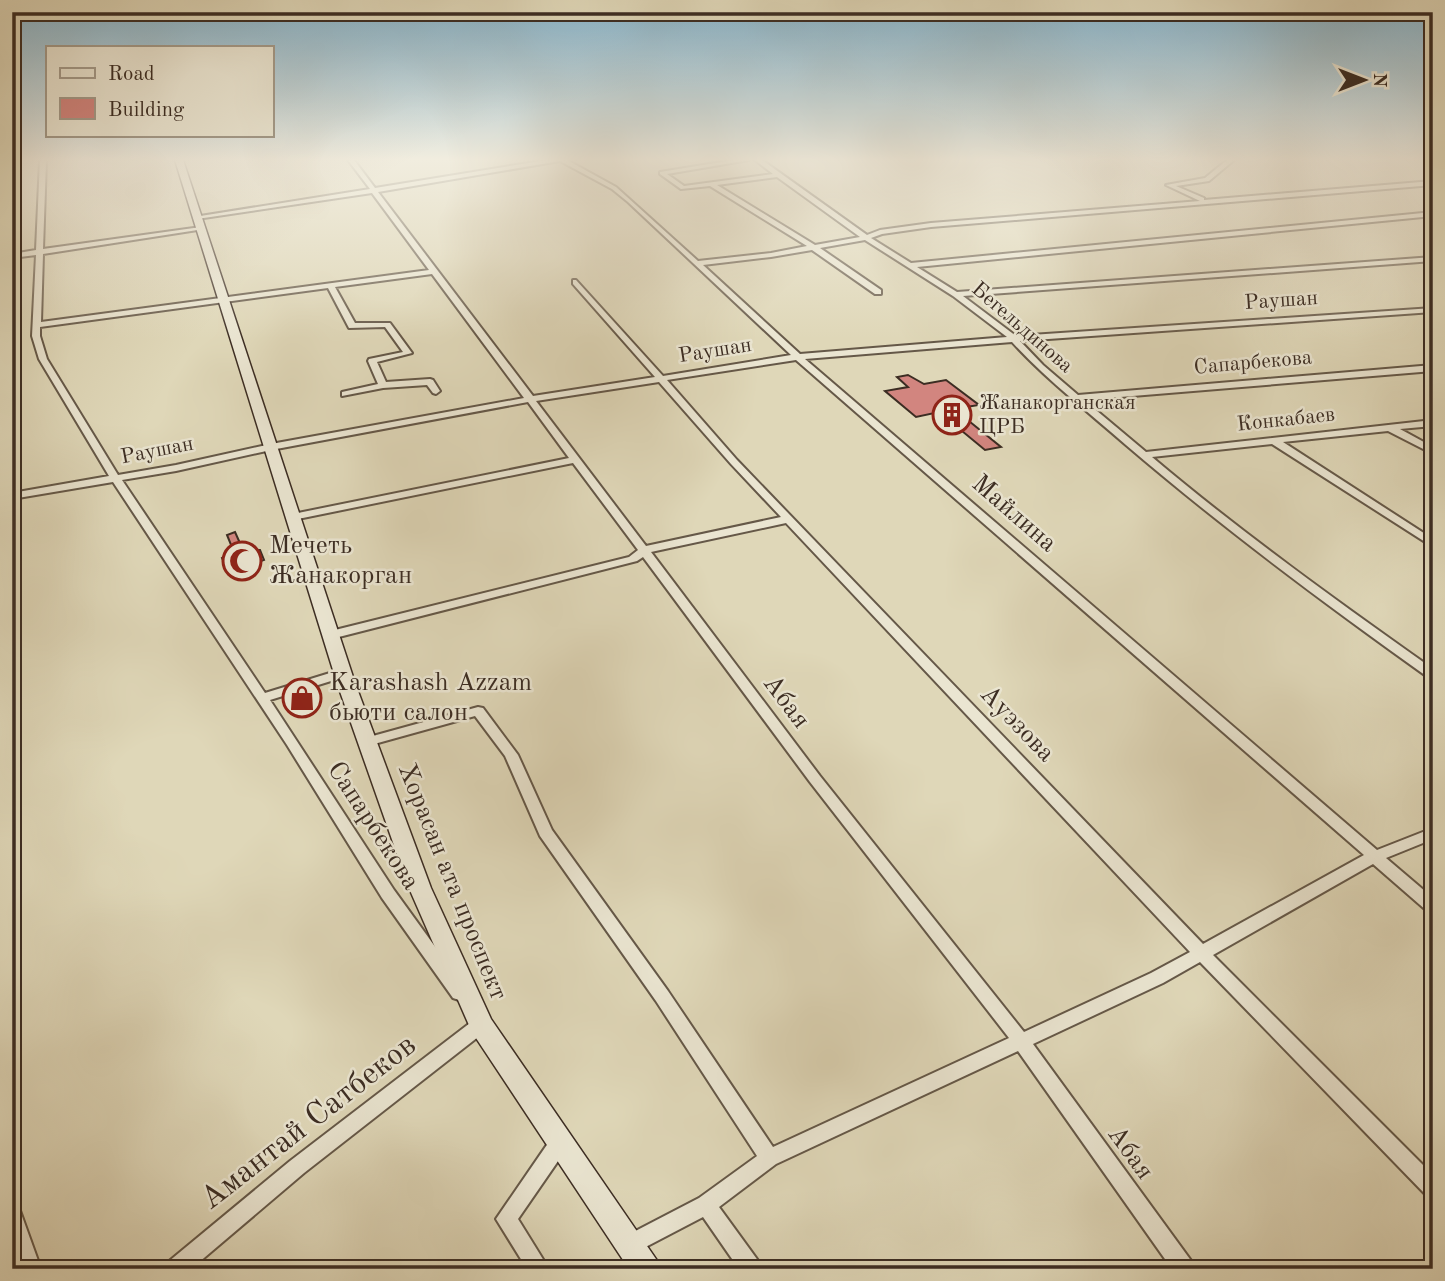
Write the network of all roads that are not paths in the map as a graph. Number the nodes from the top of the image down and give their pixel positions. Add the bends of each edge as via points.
1 (40, 220) edge
2 (198, 220) edge
3 (217, 220) edge
4 (398, 220) edge
5 (649, 220) edge
6 (769, 220) edge
7 (841, 220) edge
8 (991, 220) edge
9 (1374, 220) edge
10 (199, 223) junction
11 (866, 238) junction
12 (813, 247) junction
13 (39, 252) junction
14 (12, 256) edge
15 (1433, 259) edge
16 (697, 263) junction
17 (910, 265) junction
18 (435, 271) junction
19 (576, 282) dead end
20 (330, 285) junction
21 (878, 292) dead end
22 (956, 294) junction
23 (224, 300) junction
24 (1433, 310) edge
25 (37, 325) junction
26 (1013, 338) junction
27 (798, 357) junction
28 (1433, 368) edge
29 (659, 379) junction
30 (383, 385) junction
31 (436, 391) dead end
32 (345, 394) dead end
33 (1076, 397) junction
34 (531, 400) junction
35 (1433, 423) edge
36 (1390, 428) junction
37 (1274, 441) junction
38 (271, 447) junction
39 (1433, 451) edge
40 (1143, 456) junction
41 (577, 459) junction
42 (116, 479) junction
43 (12, 496) edge
44 (293, 517) junction
45 (788, 519) junction
46 (1433, 544) edge
47 (645, 550) junction
48 (331, 635) junction
49 (343, 673) junction
50 (1433, 675) edge
51 (262, 698) junction
52 (367, 741) junction
53 (1433, 833) edge
54 (1373, 857) junction
55 (1433, 907) edge
56 (1201, 953) junction
57 (481, 1025) junction
58 (1021, 1041) junction
59 (560, 1142) junction
60 (769, 1158) junction
61 (1433, 1189) edge
62 (706, 1205) junction
63 (12, 1215) edge
64 (629, 1245) junction
65 (31, 1269) edge
66 (174, 1269) edge
67 (539, 1269) edge
68 (646, 1269) edge
69 (752, 1269) edge
70 (1185, 1269) edge

1 - 13 street, Сапарбекова
2 - 10 main road, Хорасан ата проспект
3 - 10 street
4 - 18 street, Абая
5 - 16 street, Майлина
6 - 12 street
7 - 11 street, Бегельдинова
8 - 11 street via 880,232
9 - 17 street
10 - 13 street
10 - 23 main road, Хорасан ата проспект
11 - 12 street
11 - 17 street, Бегельдинова
12 - 16 street
12 - 21 street
13 - 14 street
13 - 25 street, Сапарбекова
15 - 22 street
16 - 27 street, Майлина
17 - 22 street, Бегельдинова
18 - 20 street
18 - 34 street, Абая
19 - 29 street, Ауэзова
20 - 23 street
20 - 30 street via 352,326 387,325 408,353 372,361
22 - 26 street, Бегельдинова
23 - 25 street
23 - 38 main road, Хорасан ата проспект
24 - 26 street, Раушан
25 - 42 street, Сапарбекова via 43,359
26 - 27 street, Раушан
26 - 33 street, Бегельдинова
27 - 29 street, Раушан
27 - 54 street, Майлина
28 - 33 street, Сапарбекова
29 - 34 street, Раушан
29 - 45 street, Ауэзова
30 - 31 street via 430,382
30 - 32 street
33 - 40 street, Бегельдинова
34 - 38 street, Раушан
34 - 41 street, Абая
35 - 36 street, Конкабаев
36 - 37 street, Конкабаев
36 - 39 street
37 - 40 street, Конкабаев
37 - 46 street
38 - 42 street, Раушан
38 - 44 main road, Хорасан ата проспект
40 - 50 street, Бегельдинова via 1313,590
41 - 44 street
41 - 47 street, Абая
42 - 43 street, Раушан
42 - 51 street, Сапарбекова
44 - 48 main road, Хорасан ата проспект
45 - 47 street
45 - 56 street, Ауэзова
47 - 48 street via 633,559
47 - 58 street, Абая via 815,779
48 - 49 main road, Хорасан ата проспект
49 - 51 street
49 - 52 main road, Хорасан ата проспект
51 - 57 street, Сапарбекова via 388,894
52 - 57 main road, Хорасан ата проспект via 420,888
52 - 60 street via 478,711 511,755 545,832 662,996
53 - 54 street
54 - 55 street, Майлина
54 - 56 street
56 - 58 street
56 - 61 street, Ауэзова
57 - 59 main road, Хорасан ата проспект
57 - 66 street, Амантай Сатбеков
58 - 60 street
58 - 70 street, Абая
59 - 64 main road, Хорасан ата проспект
59 - 67 street via 506,1219
60 - 62 street
62 - 64 street
62 - 69 street
63 - 65 street
64 - 68 main road, Хорасан ата проспект

